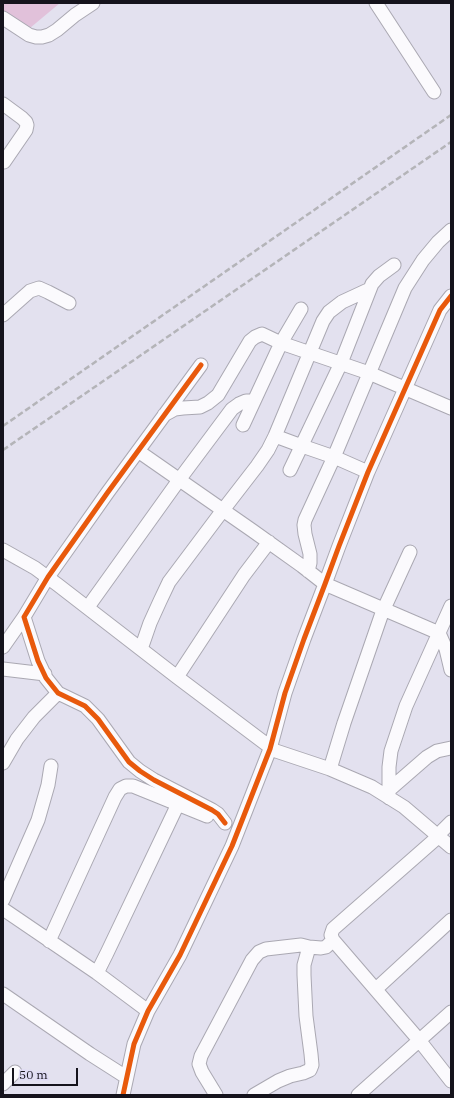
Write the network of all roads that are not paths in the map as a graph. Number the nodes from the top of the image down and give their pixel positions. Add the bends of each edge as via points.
1 (93, 3) edge
2 (376, 3) edge
3 (3, 18) edge
4 (434, 92) dead end
5 (4, 105) edge
6 (4, 162) edge
7 (451, 230) edge
8 (394, 265) dead end
9 (370, 289) junction
10 (451, 296) edge
11 (69, 303) dead end
12 (301, 309) dead end
13 (3, 315) edge
14 (281, 343) junction
15 (310, 353) junction
16 (341, 363) junction
17 (201, 365) dead end
18 (369, 373) junction
19 (405, 388) junction
20 (254, 402) junction
21 (451, 408) edge
22 (164, 415) junction
23 (243, 425) dead end
24 (275, 436) junction
25 (302, 446) junction
26 (138, 451) junction
27 (334, 457) junction
28 (290, 470) dead end
29 (368, 472) junction
30 (179, 480) junction
31 (223, 510) junction
32 (269, 542) junction
33 (3, 550) edge
34 (410, 552) dead end
35 (308, 571) junction
36 (48, 577) junction
37 (325, 584) junction
38 (451, 606) edge
39 (88, 607) junction
40 (384, 609) junction
41 (24, 617) junction
42 (439, 633) junction
43 (3, 646) edge
44 (142, 649) junction
45 (3, 669) edge
46 (451, 670) edge
47 (44, 674) junction
48 (177, 677) junction
49 (58, 693) junction
50 (270, 748) junction
51 (451, 748) edge
52 (3, 763) edge
53 (51, 766) dead end
54 (330, 769) junction
55 (389, 794) junction
56 (178, 804) junction
57 (451, 822) edge
58 (225, 823) junction
59 (238, 829) junction
60 (439, 836) junction
61 (451, 847) edge
62 (3, 900) edge
63 (3, 909) edge
64 (451, 920) edge
65 (333, 940) junction
66 (48, 941) junction
67 (309, 947) junction
68 (96, 973) junction
69 (376, 989) junction
70 (3, 994) edge
71 (148, 1011) junction
72 (451, 1012) edge
73 (419, 1040) junction
74 (15, 1072) dead end
75 (126, 1077) junction
76 (451, 1081) edge
77 (3, 1084) edge
78 (123, 1095) edge
79 (216, 1095) edge
80 (254, 1095) edge
81 (358, 1095) edge

1 - 3 street via 57,30 42,37 29,35
2 - 4 street
5 - 6 street via 22,118 27,125
7 - 18 street via 423,260 405,288
8 - 9 street via 379,276
9 - 15 street via 342,302 329,312
9 - 16 street
10 - 19 street via 440,310
11 - 13 street via 39,288 30,291
12 - 14 street
14 - 15 street
14 - 20 street
14 - 22 street via 262,334 255,337 250,341 218,395 200,407 175,409
15 - 16 street
15 - 24 street
16 - 18 street
16 - 25 street
17 - 22 street
18 - 19 street
18 - 27 street
19 - 21 street
19 - 29 street
20 - 23 street
20 - 30 street via 246,401 232,410
22 - 26 street
24 - 25 street
24 - 31 street via 257,466
25 - 27 street
25 - 28 street
26 - 30 street
26 - 36 street
27 - 29 street
27 - 35 street via 305,520 310,554
29 - 37 street
30 - 31 street
30 - 39 street
31 - 32 street
31 - 44 street via 170,582 150,623
32 - 35 street
32 - 48 street via 244,575
33 - 36 street
34 - 40 street
35 - 37 street
36 - 39 street
36 - 41 street
37 - 40 street
37 - 50 street via 285,693
38 - 42 street
39 - 44 street
40 - 42 street
40 - 54 street
41 - 43 street
41 - 47 street
42 - 46 street
42 - 55 street via 406,706 391,751
44 - 48 street
45 - 47 street
47 - 49 street
48 - 50 street
49 - 52 street via 34,717
49 - 58 street via 85,706 98,718 130,762 140,771 212,810
50 - 54 street
50 - 59 street
51 - 55 street via 437,751 427,757
53 - 62 street via 38,820
54 - 55 street
55 - 60 street
56 - 58 street
56 - 66 street via 133,786 120,789
56 - 68 street
57 - 60 street
58 - 59 street
59 - 71 street via 180,955
60 - 61 street
60 - 65 street via 333,929
63 - 66 street
64 - 69 street
65 - 67 street via 326,947
65 - 69 street
66 - 68 street
67 - 79 street via 301,945 266,949 252,960 199,1064
67 - 80 street via 304,975 312,1065 310,1070 278,1081
68 - 71 street
69 - 73 street
70 - 75 street
71 - 75 street via 134,1044
72 - 73 street
73 - 76 street
73 - 81 street
74 - 77 street
75 - 78 street

